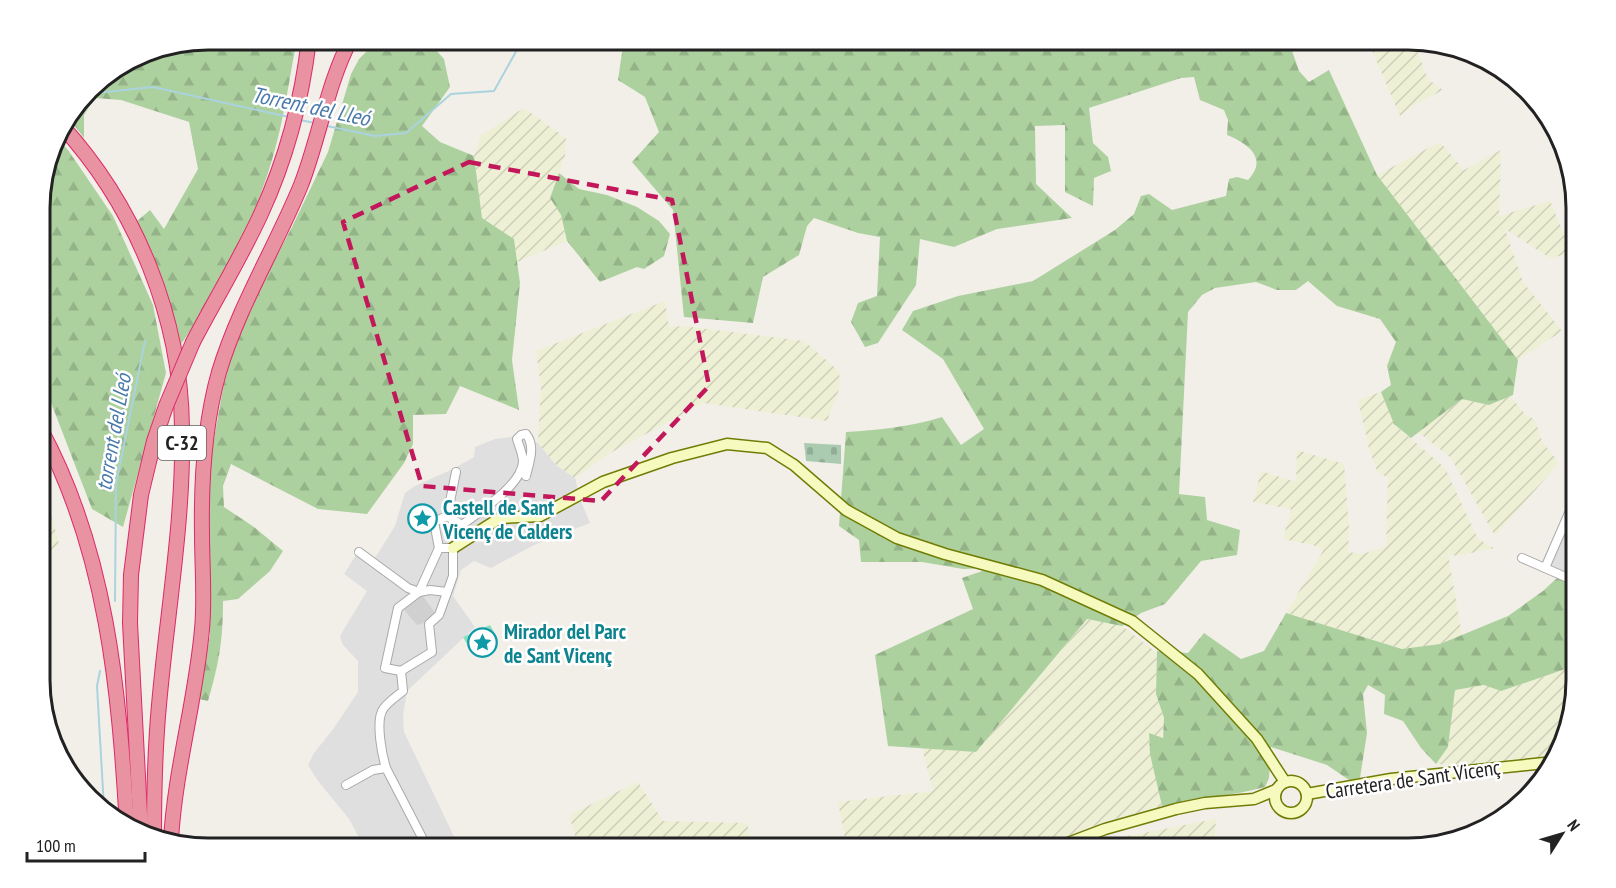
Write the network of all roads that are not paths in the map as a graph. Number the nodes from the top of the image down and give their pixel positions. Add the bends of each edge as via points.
1 (307, 49) edge
2 (346, 49) edge
3 (68, 134) edge
4 (49, 447) edge
5 (456, 472) dead end
6 (526, 476) dead end
7 (447, 516) junction
8 (1566, 521) edge
9 (440, 548) junction
10 (453, 548) junction
11 (359, 552) dead end
12 (1522, 558) dead end
13 (1545, 568) junction
14 (1566, 577) edge
15 (419, 592) junction
16 (447, 592) junction
17 (401, 671) junction
18 (1543, 763) edge
19 (386, 768) junction
20 (1285, 782) junction
21 (346, 785) dead end
22 (1276, 790) junction
23 (1307, 794) junction
24 (1254, 799) junction
25 (1281, 810) junction
26 (126, 815) edge
27 (140, 823) edge
28 (154, 829) edge
29 (172, 834) edge
30 (423, 838) edge
31 (1081, 838) edge

1 - 27 highway, C-32, bridge via 298,105 276,178 241,256 193,342 154,441 141,495 131,575 130,623
2 - 29 highway, C-32 via 301,186 240,314 212,401 202,465 202,635
3 - 28 highway, C-32 via 109,188 142,250 169,326 179,387 181,486 158,708
4 - 26 highway via 74,501 99,587 119,706
5 - 7 street
6 - 7 street via 531,453 526,434 517,439 523,459 521,472 506,491 462,525
7 - 9 street via 434,522
8 - 13 street
9 - 10 street
9 - 15 street
10 - 16 street via 453,576
10 - 20 street via 501,518 540,516 603,482 672,458 727,444 767,448 794,465 846,510 897,538 1042,580 1132,621 1198,674 1257,739
11 - 15 street
12 - 13 street
13 - 14 street
15 - 16 street
15 - 17 street via 398,609 385,668
16 - 17 street via 439,615 429,624 432,652
17 - 19 street via 403,691 382,711 380,729
18 - 23 street, Carretera de Sant Vicenç via 1391,779
19 - 21 street via 373,770
19 - 30 street
20 - 22 street
20 - 23 street via 1299,783
22 - 24 street
22 - 25 street via 1275,802
23 - 25 street via 1306,804 1299,811
24 - 25 street
24 - 31 street via 1176,809

